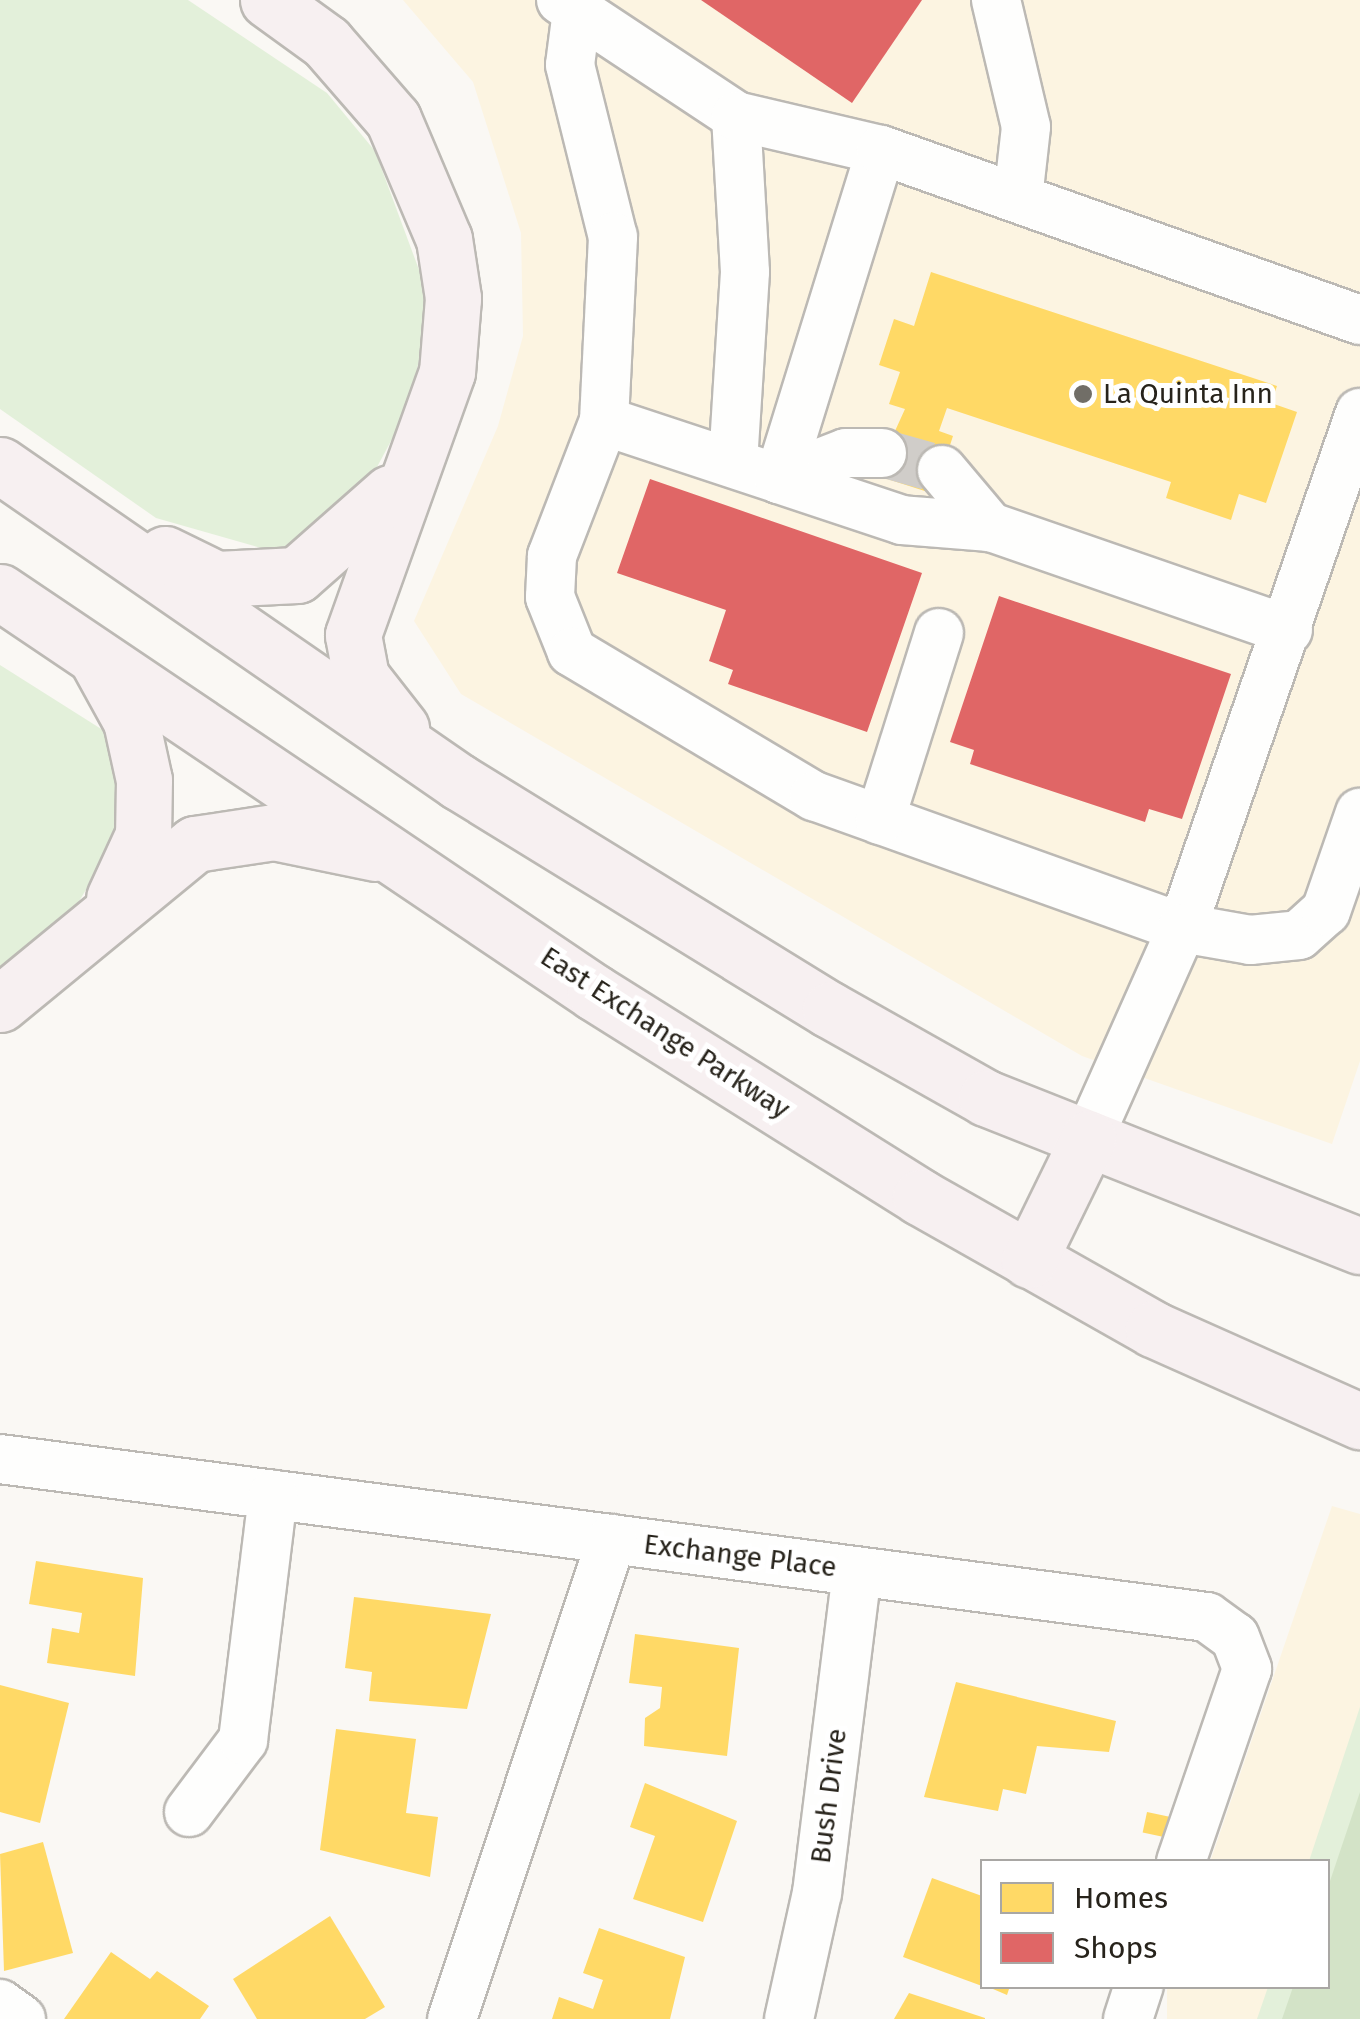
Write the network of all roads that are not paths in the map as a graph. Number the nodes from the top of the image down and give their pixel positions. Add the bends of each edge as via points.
1 (268, 0) edge
2 (996, 0) edge
3 (569, 6) edge
4 (736, 116) junction
5 (881, 150) junction
6 (1018, 198) junction
7 (1360, 320) edge
8 (1360, 413) edge
9 (604, 421) junction
10 (882, 453) tunnel mouth
11 (732, 464) junction
12 (0, 465) edge
13 (942, 470) tunnel mouth
14 (410, 473) junction
15 (778, 479) junction
16 (990, 527) junction
17 (97, 528) junction
18 (0, 592) edge
19 (1288, 630) junction
20 (939, 632) dead end
21 (97, 660) junction
22 (459, 782) junction
23 (1360, 813) edge
24 (880, 820) junction
25 (402, 858) junction
26 (106, 914) junction
27 (1182, 928) junction
28 (0, 1004) edge
29 (1088, 1139) junction
30 (1360, 1246) edge
31 (1029, 1260) junction
32 (1360, 1421) edge
33 (0, 1458) edge
34 (273, 1495) junction
35 (612, 1539) junction
36 (857, 1570) junction
37 (189, 1812) dead end
38 (1182, 1859) edge
39 (1138, 1989) edge
40 (0, 2004) edge
41 (21, 2019) edge
42 (452, 2019) edge
43 (790, 2019) edge
44 (1128, 2019) edge

1 - 14 main road via 326,42 393,119 444,238 453,298 447,372
2 - 6 street via 1026,127
3 - 4 street
3 - 9 street via 570,65 613,237
4 - 5 street
4 - 11 street via 745,272
5 - 6 street
5 - 15 street
6 - 7 street
8 - 19 street
9 - 11 street
9 - 24 street via 552,556 557,631 572,652 814,796
10 - 15 street via 846,454
11 - 15 street
12 - 17 main road
13 - 16 street
14 - 17 main road via 329,556 262,583 216,579
14 - 22 main road via 353,635 361,677 381,710
15 - 16 street via 902,520
16 - 19 street
17 - 22 main road
18 - 21 main road, East Exchange Parkway
19 - 27 street
20 - 24 street
21 - 25 main road, East Exchange Parkway
21 - 26 main road via 142,755 145,801 143,835
22 - 29 main road via 830,1010 986,1098
23 - 27 street via 1326,911 1299,935 1250,940
24 - 27 street
25 - 26 main road via 274,832 230,834 163,864
25 - 31 main road, East Exchange Parkway via 595,992
26 - 28 main road
27 - 29 street
29 - 30 main road
29 - 31 main road
31 - 32 main road, East Exchange Parkway via 1152,1329
33 - 34 street, Exchange Place
34 - 35 street, Exchange Place
34 - 37 street via 242,1740
35 - 36 street, Exchange Place
35 - 42 street
36 - 38 street, Exchange Place via 1207,1617 1235,1637 1246,1669
36 - 43 street, Bush Drive via 817,1892
39 - 44 street
40 - 41 street

